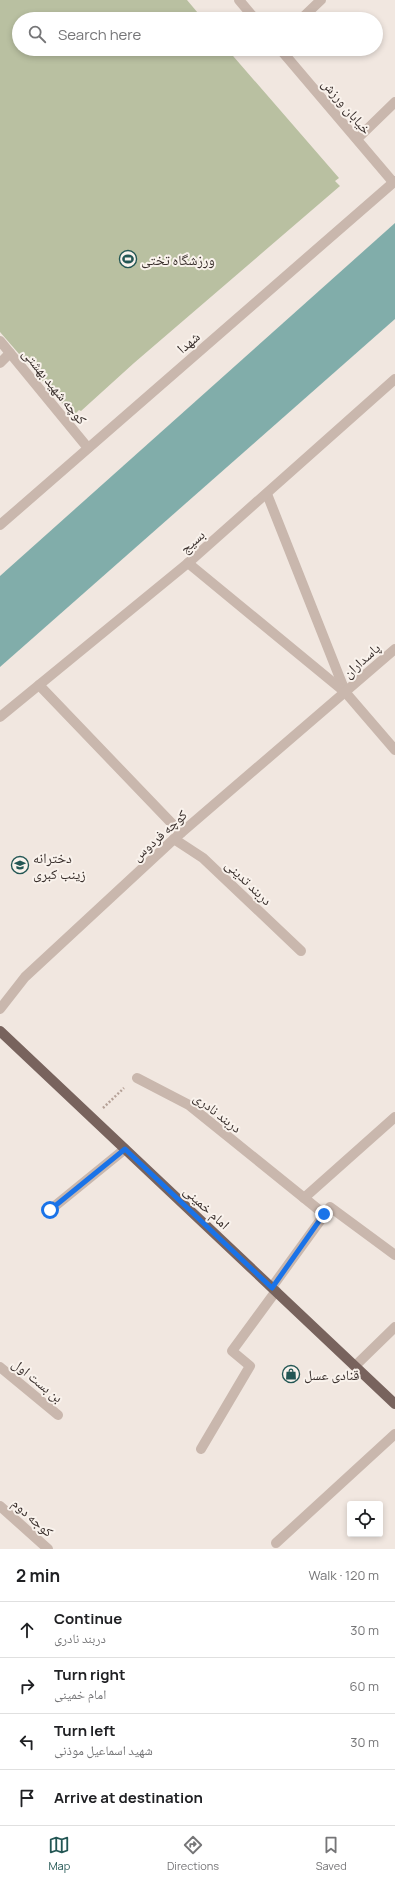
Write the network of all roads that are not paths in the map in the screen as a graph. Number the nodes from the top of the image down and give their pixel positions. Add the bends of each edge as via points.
1 (240, 0) edge
2 (321, 0) edge
3 (249, 12) edge
4 (309, 12) edge
5 (286, 56) edge
6 (395, 102) edge
7 (356, 139) junction
8 (394, 181) edge
9 (0, 341) edge
10 (10, 353) junction
11 (0, 363) edge
12 (395, 379) edge
13 (88, 448) junction
14 (267, 494) junction
15 (0, 525) edge
16 (188, 563) junction
17 (395, 649) edge
18 (39, 685) junction
19 (346, 693) junction
20 (0, 717) edge
21 (395, 750) edge
22 (178, 836) junction
23 (301, 951) dead end
24 (0, 1008) edge
25 (0, 1031) edge
26 (137, 1078) road end
27 (395, 1117) edge
28 (125, 1149) junction
29 (304, 1198) junction
30 (50, 1210) dead end
31 (324, 1214) junction
32 (395, 1255) edge
33 (274, 1289) junction
34 (395, 1327) edge
35 (355, 1366) junction
36 (0, 1367) edge
37 (395, 1404) edge
38 (58, 1415) dead end
39 (395, 1434) edge
40 (201, 1449) dead end
41 (0, 1506) edge
42 (276, 1543) dead end
43 (48, 1549) edge

1 - 3 street
2 - 4 street
5 - 7 street, خیابان ورزش
6 - 7 street
7 - 8 street, خیابان ورزش
8 - 13 street, شهدا
9 - 10 street, کوچه شهید بهشتی
10 - 11 street
10 - 13 street, کوچه شهید بهشتی
12 - 14 street, بسیج
13 - 15 street, شهدا
14 - 16 street, بسیج
14 - 19 street
16 - 18 street, بسیج
16 - 19 street
17 - 19 street, پاسداران
18 - 20 street, بسیج
18 - 22 street, دربند تدینی
19 - 21 street
19 - 22 street, کوچه فردوس
22 - 23 street, دربند تدینی
22 - 24 street, کوچه فردوس via 25,977
25 - 28 main road, امام خمینی
26 - 29 street, دربند نادری via 189,1105
27 - 29 street
28 - 30 street
28 - 33 main road, امام خمینی
29 - 31 street, دربند نادری
31 - 32 street via 330,1207
31 - 33 street
33 - 35 main road, امام خمینی
33 - 40 street via 232,1351 250,1366
34 - 35 street
35 - 37 main road, امام خمینی
36 - 38 street, بن بست اول
39 - 42 street
41 - 43 street, کوجه دوم

